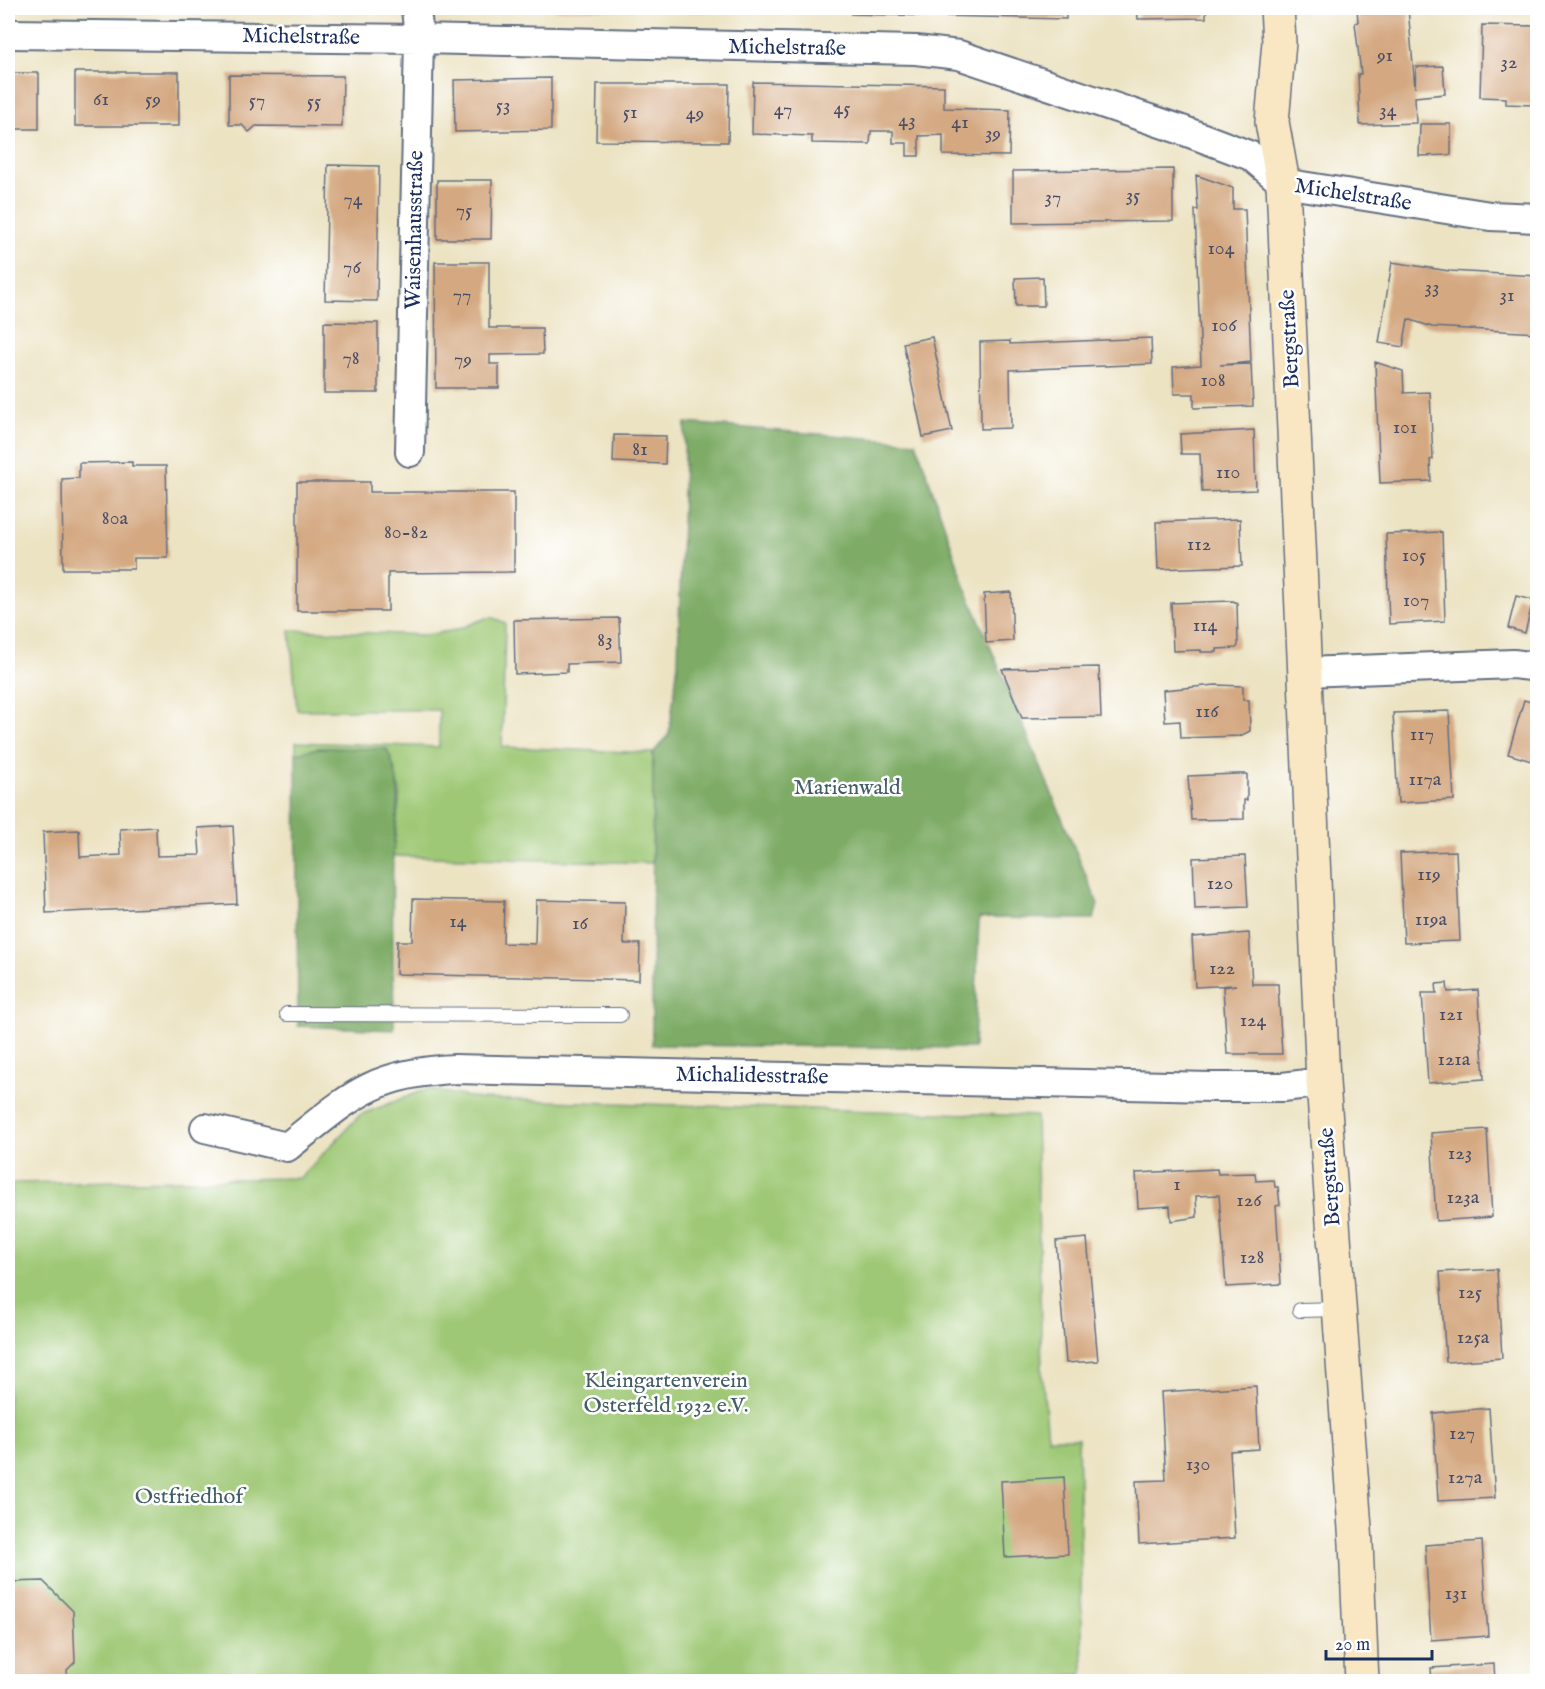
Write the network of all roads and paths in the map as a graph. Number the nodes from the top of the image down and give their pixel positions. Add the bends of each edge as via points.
1 (416, 8) edge
2 (1277, 8) edge
3 (8, 34) edge
4 (419, 39) junction
5 (1283, 183) junction
6 (1538, 218) edge
7 (410, 452) dead end
8 (1538, 667) edge
9 (1305, 672) junction
10 (287, 1014) dead end
11 (620, 1015) dead end
12 (1323, 1082) junction
13 (205, 1128) dead end
14 (1340, 1309) junction
15 (1300, 1310) dead end
16 (1362, 1682) edge

1 - 4 street, Waisenhausstraße
2 - 5 street, Bergstraße via 1272,122
3 - 4 street, Michelstraße
4 - 5 street, Michelstraße via 916,50 959,55 1251,156
4 - 7 street, Waisenhausstraße
5 - 6 street, Michelstraße via 1490,216
5 - 9 street, Bergstraße
8 - 9 street via 1513,664
9 - 12 street, Bergstraße
10 - 11 lane
12 - 13 street, Michalidesstraße via 1283,1087 1211,1087 454,1069 416,1071 376,1082 287,1147
12 - 14 street, Bergstraße
14 - 15 lane
14 - 16 street, Bergstraße

